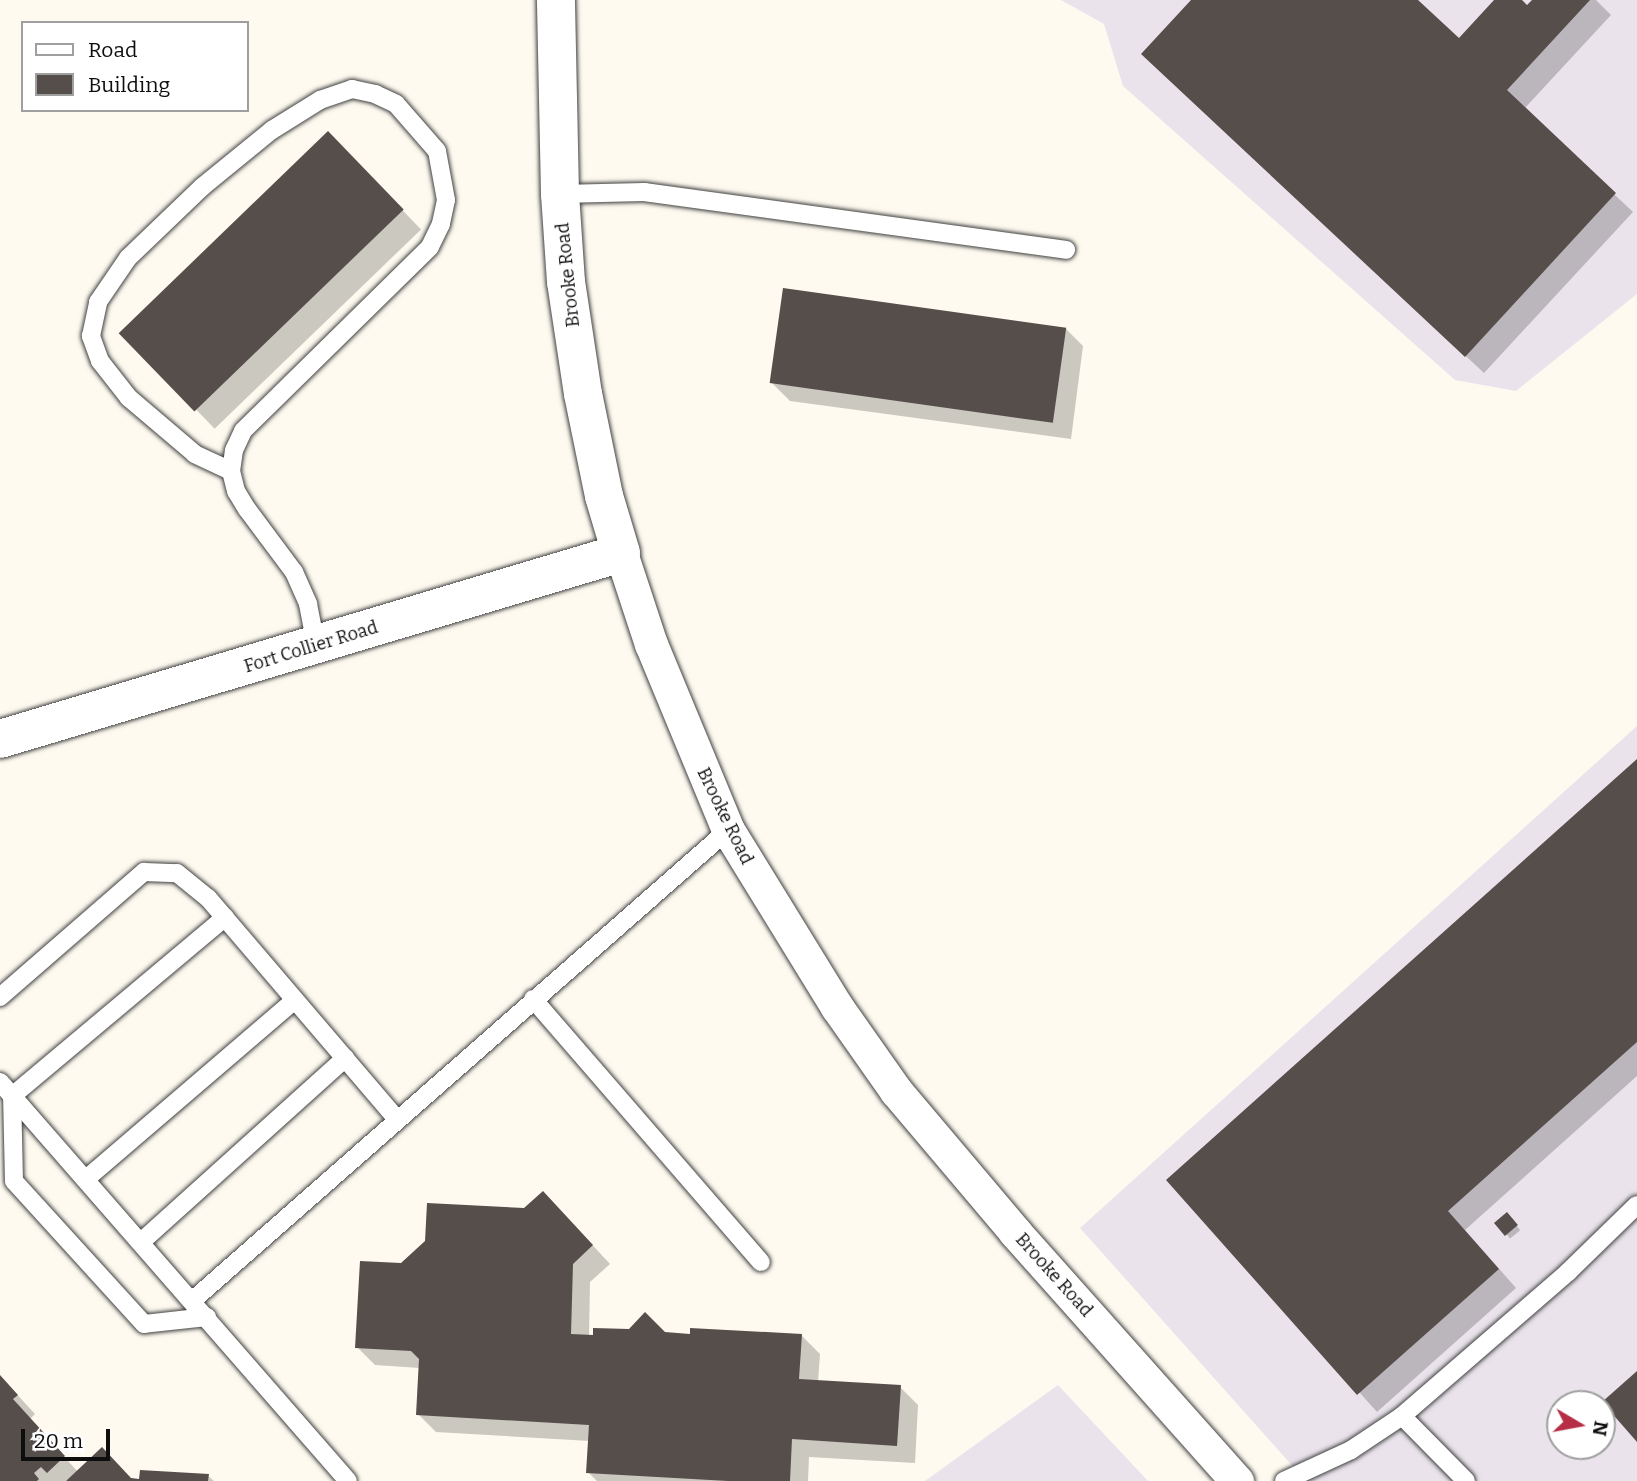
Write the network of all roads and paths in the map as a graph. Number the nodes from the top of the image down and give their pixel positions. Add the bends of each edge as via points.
1 (556, 0) edge
2 (560, 194) junction
3 (1066, 250) dead end
4 (231, 471) junction
5 (621, 553) junction
6 (316, 645) junction
7 (0, 739) edge
8 (727, 830) junction
9 (225, 918) junction
10 (0, 997) edge
11 (533, 999) junction
12 (295, 1000) junction
13 (345, 1058) junction
14 (0, 1082) edge
15 (12, 1096) junction
16 (397, 1119) junction
17 (86, 1179) junction
18 (1637, 1205) edge
19 (141, 1242) junction
20 (761, 1262) dead end
21 (193, 1300) junction
22 (206, 1317) junction
23 (1402, 1416) junction
24 (348, 1481) edge
25 (1237, 1481) edge
26 (1284, 1481) edge
27 (1466, 1481) edge

1 - 2 street, Brooke Road
2 - 3 lane via 644,192
2 - 5 street, Brooke Road via 566,282 583,394
4 - 4 lane via 195,454 129,398 100,361 92,336 98,302 128,258 202,187 272,130 320,100 352,89 375,94 396,104 438,151 446,200 441,224 430,247 243,431
4 - 6 lane via 241,500 294,572 308,604
5 - 6 street, Fort Collier Road
5 - 8 street, Brooke Road via 651,644
6 - 7 street, Fort Collier Road
8 - 11 lane
8 - 25 street, Brooke Road via 837,1007 896,1091
9 - 10 lane via 177,873 144,872
9 - 12 lane
9 - 15 lane
11 - 16 lane
11 - 20 lane
12 - 13 lane
12 - 17 lane
13 - 16 lane
13 - 19 lane
14 - 15 lane
15 - 17 lane
15 - 22 lane via 14,1181 144,1324
16 - 21 lane
17 - 19 lane
18 - 23 lane via 1568,1272
19 - 21 lane
21 - 22 lane
22 - 24 lane
23 - 26 lane via 1351,1450
23 - 27 lane

